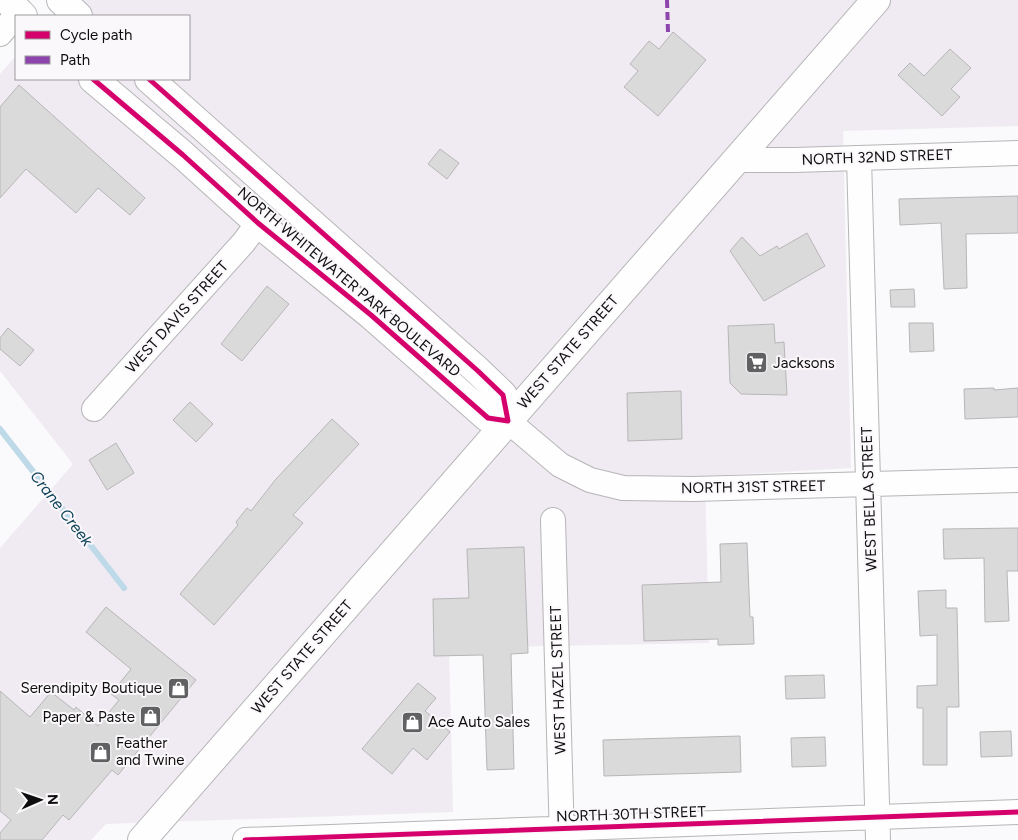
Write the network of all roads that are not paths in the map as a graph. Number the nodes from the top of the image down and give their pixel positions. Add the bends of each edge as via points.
1 (61, 0) edge
2 (876, 0) edge
3 (16, 9) edge
4 (77, 15) edge
5 (0, 34) edge
6 (94, 80) edge
7 (150, 80) edge
8 (1018, 152) edge
9 (859, 158) junction
10 (736, 160) junction
11 (258, 223) junction
12 (94, 409) dead end
13 (508, 421) junction
14 (1018, 480) edge
15 (868, 484) junction
16 (553, 520) dead end
17 (1018, 812) edge
18 (878, 829) edge
19 (562, 834) edge
20 (143, 840) edge
21 (153, 840) edge
22 (245, 840) edge

1 - 4 main road
2 - 10 main road, WEST STATE STREET
3 - 5 street
6 - 11 main road, NORTH WHITEWATER PARK BOULEVARD
7 - 13 main road, NORTH WHITEWATER PARK BOULEVARD via 478,371 503,395
8 - 9 street, NORTH 32ND STREET
9 - 10 street, NORTH 32ND STREET
9 - 15 street, WEST BELLA STREET
10 - 13 main road, WEST STATE STREET
11 - 12 street, WEST DAVIS STREET
11 - 13 main road, NORTH WHITEWATER PARK BOULEVARD via 371,315 488,418
13 - 15 street, NORTH 31ST STREET via 560,465 590,480 622,488 693,490
13 - 20 main road, WEST STATE STREET
14 - 15 street, NORTH 31ST STREET
15 - 18 street, WEST BELLA STREET
16 - 19 street, WEST HAZEL STREET
17 - 18 street, NORTH 30TH STREET
18 - 19 street, NORTH 30TH STREET
19 - 22 street, NORTH 30TH STREET
20 - 21 street

